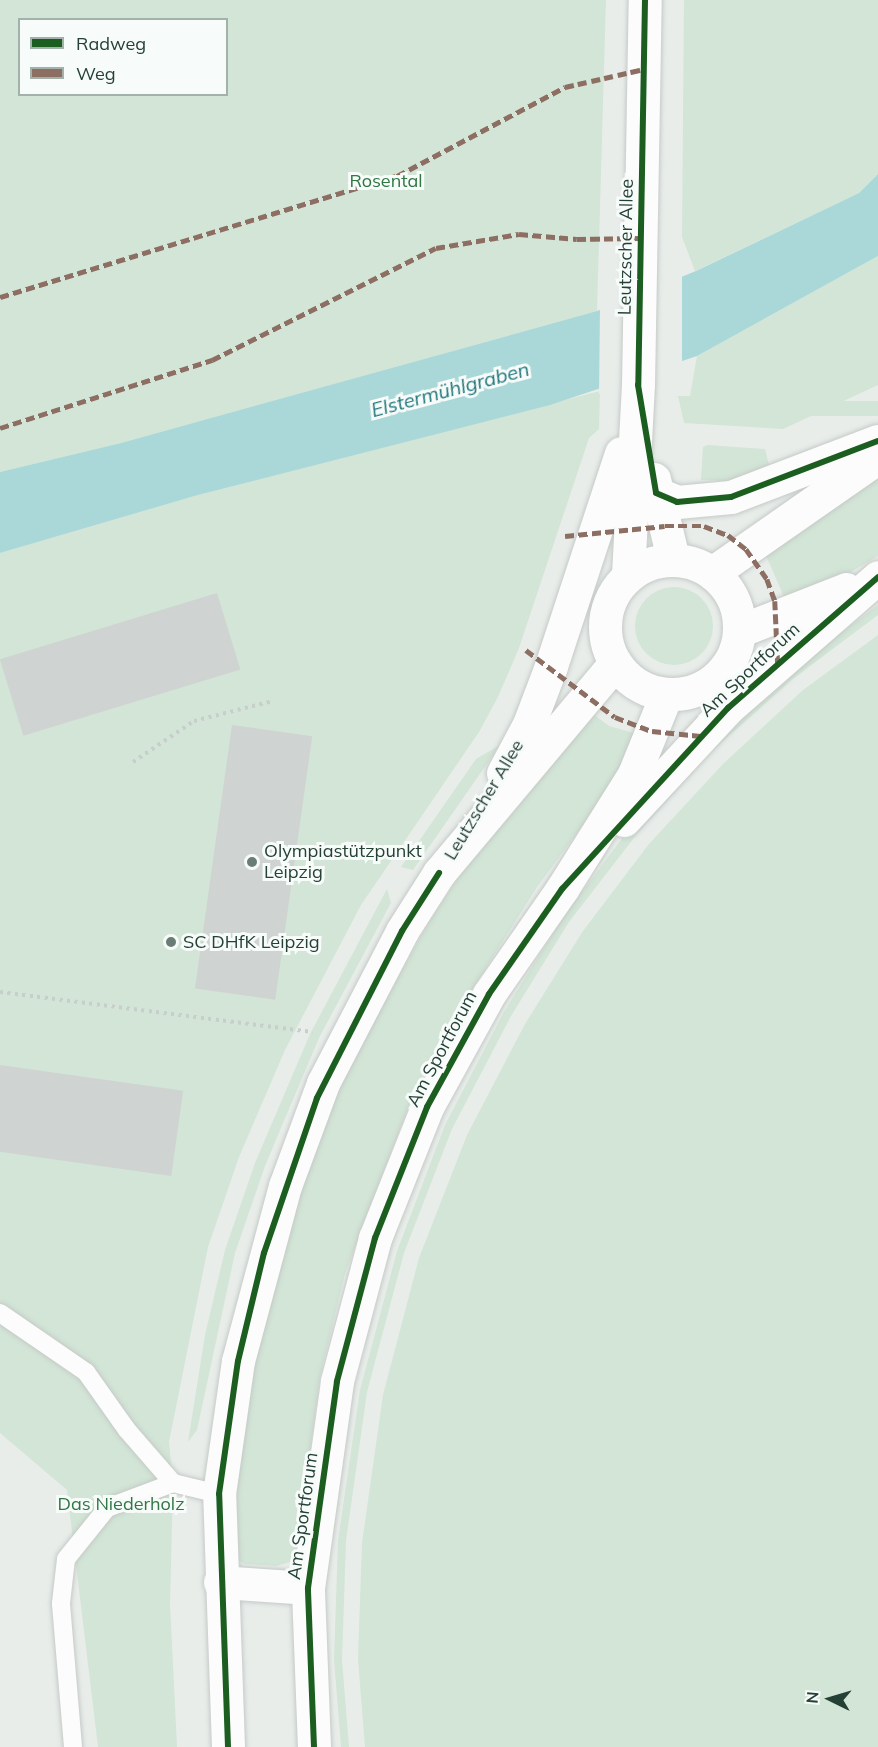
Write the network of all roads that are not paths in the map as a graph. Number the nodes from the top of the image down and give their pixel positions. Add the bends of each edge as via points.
1 (645, 0) edge
2 (638, 385) junction
3 (878, 441) edge
4 (878, 457) edge
5 (656, 493) junction
6 (673, 559) junction
7 (712, 573) junction
8 (628, 575) junction
9 (878, 575) edge
10 (739, 631) junction
11 (615, 663) junction
12 (666, 695) junction
13 (439, 873) junction
14 (562, 889) junction
15 (0, 1313) edge
16 (173, 1483) junction
17 (219, 1494) junction
18 (220, 1582) junction
19 (308, 1587) junction
20 (73, 1747) edge
21 (228, 1747) edge
22 (314, 1747) edge

1 - 2 main road, Leutzscher Allee
2 - 5 main road, Leutzscher Allee
2 - 8 main road, Leutzscher Allee
2 - 13 main road, Leutzscher Allee via 616,474 529,724 511,760
3 - 5 main road via 731,496 677,502
4 - 7 main road
5 - 6 main road, Leutzscher Allee
6 - 7 main road via 700,565
6 - 8 main road via 641,566
7 - 10 main road via 733,598
8 - 11 main road via 606,607 604,626
9 - 10 main road, Am Sportforum
9 - 14 main road, Am Sportforum via 728,708
10 - 12 main road via 735,652 716,678 688,693
11 - 12 main road via 628,679 646,690
11 - 13 main road
12 - 14 main road, Am Sportforum via 634,774
13 - 17 main road via 402,931 316,1098 264,1253 238,1361
14 - 19 main road, Am Sportforum via 489,994 427,1107 375,1238 337,1381
15 - 16 lane via 86,1372 127,1430
16 - 17 lane
16 - 20 lane via 107,1508 66,1559 61,1603
17 - 18 main road
18 - 19 main road, Am Sportforum
18 - 21 main road
19 - 22 main road, Am Sportforum

